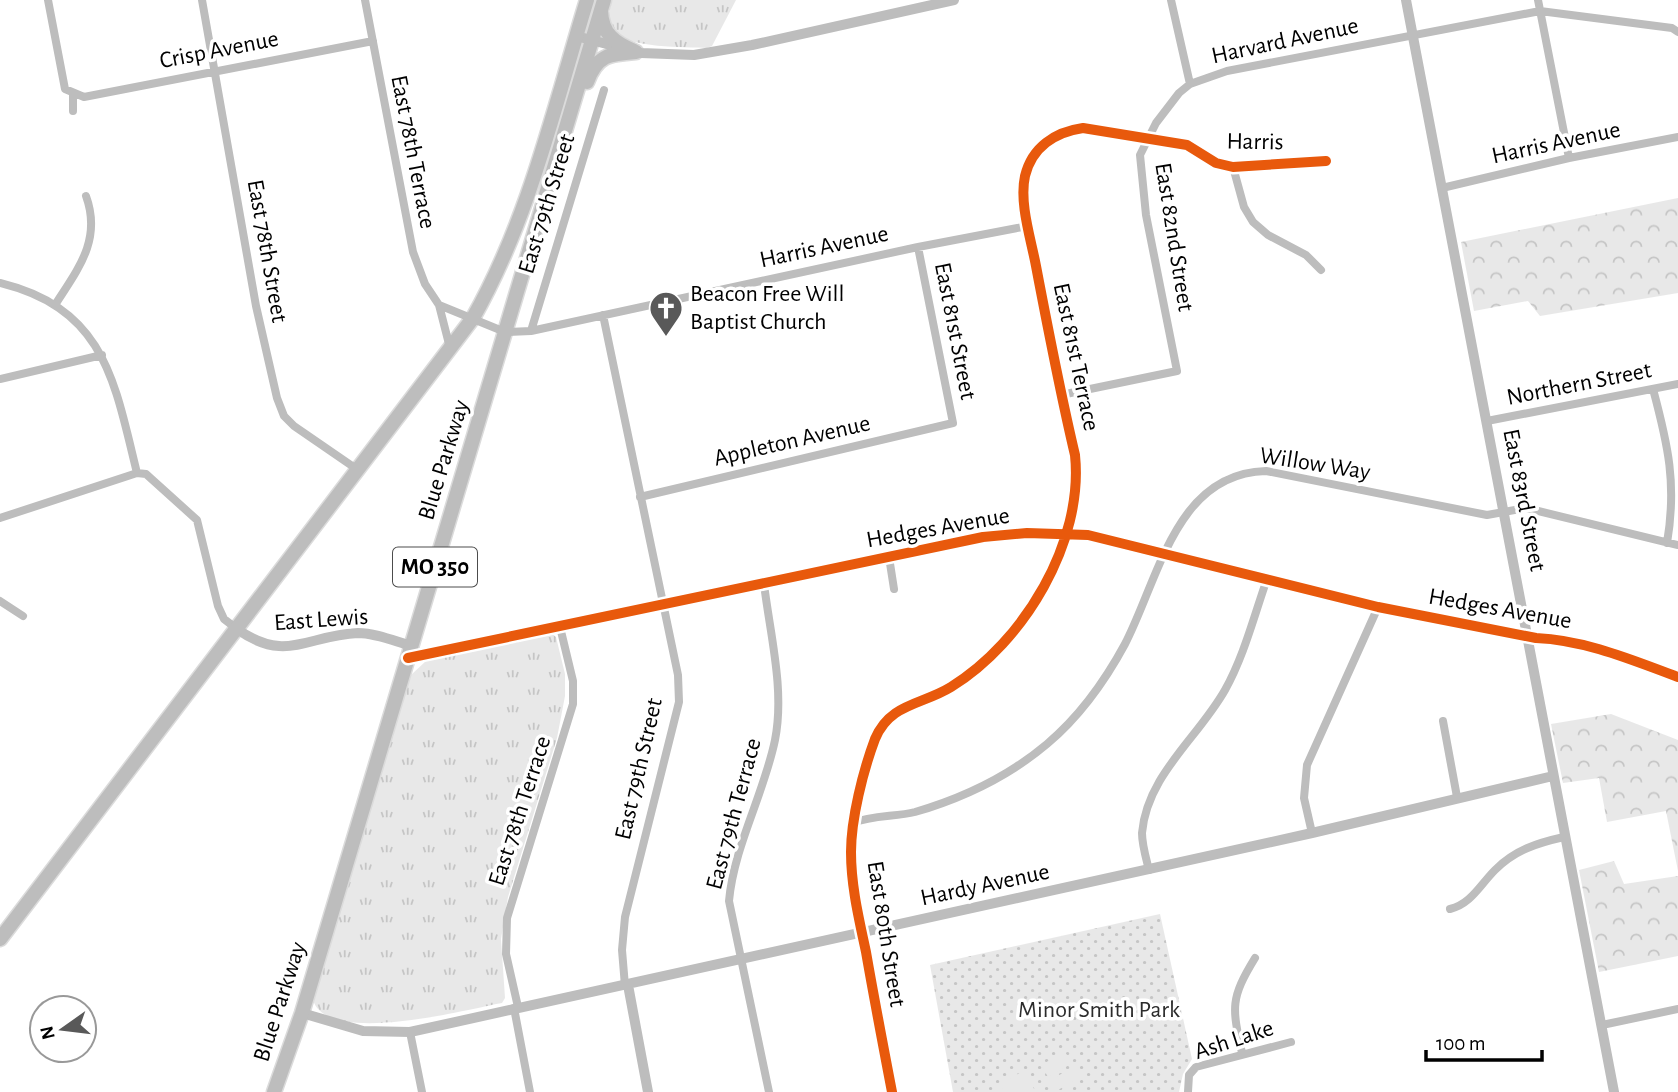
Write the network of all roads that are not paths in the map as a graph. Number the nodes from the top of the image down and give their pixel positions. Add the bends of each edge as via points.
1 (48, 0) edge
2 (202, 0) edge
3 (365, 0) edge
4 (587, 0) edge
5 (954, 0) edge
6 (1171, 0) edge
7 (1406, 0) edge
8 (1538, 0) edge
9 (602, 5) edge
10 (1540, 11) junction
11 (1678, 32) edge
12 (1412, 34) junction
13 (576, 36) junction
14 (373, 41) junction
15 (591, 41) junction
16 (636, 52) junction
17 (215, 69) junction
18 (1190, 84) junction
19 (604, 90) dead end
20 (74, 95) junction
21 (73, 111) dead end
22 (567, 124) junction
23 (1148, 137) junction
24 (1678, 137) edge
25 (1569, 158) junction
26 (1326, 161) dead end
27 (1233, 167) junction
28 (1442, 188) junction
29 (1024, 189) joint
30 (86, 196) dead end
31 (1028, 226) junction
32 (918, 247) junction
33 (1321, 270) dead end
34 (0, 283) edge
35 (55, 305) junction
36 (439, 305) junction
37 (603, 315) junction
38 (473, 318) junction
39 (531, 331) junction
40 (505, 332) junction
41 (450, 348) junction
42 (102, 355) junction
43 (0, 379) edge
44 (1678, 384) edge
45 (1653, 389) junction
46 (1061, 395) junction
47 (1487, 421) junction
48 (955, 424) joint
49 (358, 470) junction
50 (136, 473) junction
51 (640, 497) junction
52 (1505, 513) junction
53 (0, 519) edge
54 (1066, 533) junction
55 (1667, 543) junction
56 (1678, 545) edge
57 (1166, 554) junction
58 (889, 557) junction
59 (1268, 579) junction
60 (764, 584) junction
61 (894, 589) dead end
62 (0, 601) edge
63 (663, 605) junction
64 (1378, 607) junction
65 (23, 616) dead end
66 (560, 627) junction
67 (237, 629) junction
68 (1529, 635) junction
69 (410, 652) junction
70 (1678, 677) edge
71 (1443, 721) dead end
72 (1553, 776) junction
73 (1457, 797) junction
74 (853, 823) junction
75 (1312, 833) junction
76 (1564, 837) junction
77 (1149, 870) junction
78 (1450, 909) dead end
79 (862, 933) junction
80 (0, 939) edge
81 (1255, 958) dead end
82 (743, 960) junction
83 (626, 985) junction
84 (516, 1008) junction
85 (1678, 1009) edge
86 (302, 1013) junction
87 (1602, 1025) junction
88 (410, 1032) junction
89 (1291, 1042) dead end
90 (1242, 1054) junction
91 (274, 1092) edge
92 (422, 1092) edge
93 (530, 1092) edge
94 (648, 1092) edge
95 (769, 1092) edge
96 (892, 1092) edge
97 (1188, 1092) edge
98 (1614, 1092) edge

1 - 20 street via 65,89
2 - 17 street, East 78th Street
3 - 14 street, East 78th Terrace
4 - 13 highway, Blue Parkway
5 - 16 street via 719,52 671,56
6 - 18 street
7 - 12 street, East 83rd Street
8 - 10 street
9 - 15 highway, Blue Parkway / MO 350
9 - 16 highway via 608,35
10 - 11 street, Harvard Avenue
10 - 12 street, Harvard Avenue
10 - 25 street
12 - 18 street, Harvard Avenue via 1227,71
12 - 28 street, East 83rd Street
13 - 15 street
13 - 38 highway, Blue Parkway via 521,217
14 - 17 street, Crisp Avenue
14 - 36 street, East 78th Terrace via 413,252
15 - 16 street
15 - 22 highway, Blue Parkway / MO 350
16 - 22 highway via 608,53 598,59
17 - 20 street, Crisp Avenue via 84,97
17 - 49 street, East 78th Street via 256,306 277,398 294,426
18 - 23 street, East 82nd Street via 1165,109
19 - 39 street, East 79th Street
20 - 21 street
22 - 40 highway, Blue Parkway / MO 350
23 - 27 street, Harris via 1187,145 1216,163
23 - 29 street, Harris via 1083,128 1066,131 1033,155
23 - 46 street, East 82nd Street via 1140,155 1146,215 1177,371
24 - 25 street, Harris Avenue
25 - 28 street, Harris Avenue
26 - 27 street, Harris
27 - 33 street via 1253,222 1306,255
28 - 47 street, East 83rd Street
29 - 31 street, East 81st Terrace
30 - 35 street via 93,220 90,245
31 - 32 street, Harris Avenue
31 - 46 street, East 81st Terrace
32 - 37 street, Harris Avenue
32 - 48 street, East 81st Street
34 - 35 street
35 - 42 street via 83,327
36 - 38 street
36 - 41 street, East 78th Terrace
37 - 39 street, Harris Avenue
37 - 51 street, East 79th Street
38 - 40 street
38 - 41 highway, Blue Parkway
39 - 40 street, Harris Avenue
40 - 69 highway, Blue Parkway / MO 350
41 - 49 highway, Blue Parkway
42 - 43 street
42 - 50 street
44 - 45 street, Northern Street
45 - 47 street, Northern Street
45 - 55 street via 1672,472 1673,508
46 - 54 street, East 81st Terrace via 1077,473
47 - 52 street, East 83rd Street
48 - 51 street, Appleton Avenue
49 - 67 highway, Blue Parkway
50 - 53 street
50 - 67 street via 151,477 197,520 218,606 224,619
51 - 63 street, East 79th Street
52 - 55 street, Willow Way via 1526,508
52 - 57 street, Willow Way via 1487,515 1254,472 1226,479 1200,496 1184,516
52 - 68 street, East 83rd Street
54 - 57 street, Hedges Avenue
54 - 58 street, Hedges Avenue via 983,537
54 - 74 street, East 80th Street via 1038,595 997,648 950,688 904,706 884,723
55 - 56 street, Willow Way
57 - 59 street, Hedges Avenue
57 - 74 street, Willow Way via 1109,672 1047,744 1007,773 962,796 914,812
58 - 60 street, Hedges Avenue
58 - 61 street, Hedges Avenue
59 - 64 street, Hedges Avenue
59 - 77 street via 1225,690 1166,769 1152,796 1142,835
60 - 63 street, Hedges Avenue
60 - 82 street, East 79th Terrace via 778,715 771,758 730,888 731,918
62 - 65 street
63 - 66 street, Hedges Avenue
63 - 83 street, East 79th Street via 679,702 625,917
64 - 68 street, Hedges Avenue
64 - 75 street via 1307,765 1304,798
66 - 69 street, Hedges Avenue
66 - 84 street, East 78th Terrace via 573,681 573,704 507,918 506,954
67 - 69 street, East Lewis via 277,648 356,633
67 - 80 highway, Blue Parkway
68 - 70 street, Hedges Avenue via 1616,654
68 - 72 street, East 83rd Street
69 - 86 highway, Blue Parkway / MO 350
71 - 73 street
72 - 73 street, Hardy Avenue
72 - 76 street, East 83rd Street
73 - 75 street, Hardy Avenue
74 - 79 street, East 80th Street via 852,875
75 - 77 street, Hardy Avenue
76 - 78 street via 1533,844 1512,856 1468,901
76 - 87 street, East 83rd Street
77 - 79 street, Hardy Avenue
79 - 82 street, Hardy Avenue
79 - 96 street, East 80th Street
81 - 90 street via 1235,995
82 - 83 street, Hardy Avenue
82 - 95 street, East 79th Terrace
83 - 84 street, Hardy Avenue
83 - 94 street, East 79th Street
84 - 88 street, Hardy Avenue
84 - 93 street, East 78th Terrace
85 - 87 street
86 - 88 street, Hardy Avenue via 363,1031
86 - 91 highway, Blue Parkway / MO 350
87 - 98 street, East 83rd Street
88 - 92 street
89 - 90 street, Ash Lake
90 - 97 street, Ash Lake via 1196,1067 1189,1075

